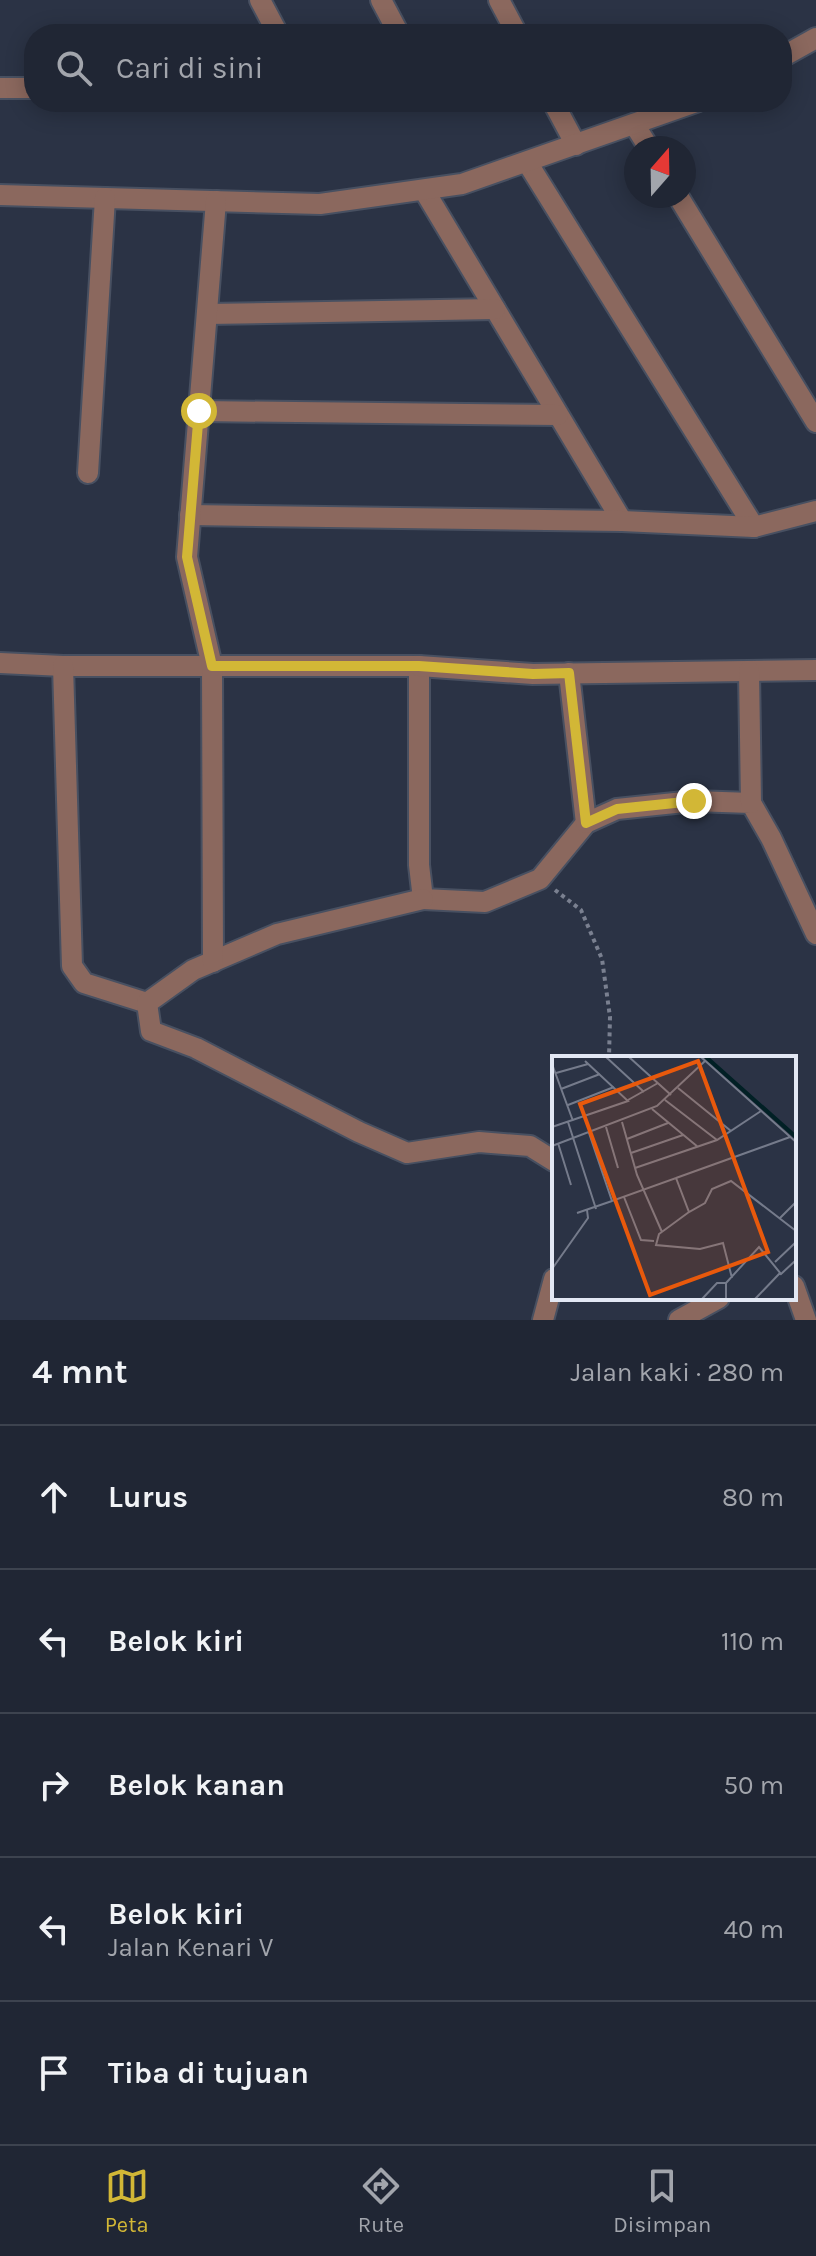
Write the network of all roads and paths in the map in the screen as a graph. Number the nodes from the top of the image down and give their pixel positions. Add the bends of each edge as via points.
1 (260, 0) edge
2 (381, 0) edge
3 (499, 0) edge
4 (273, 24) edge
5 (394, 24) edge
6 (512, 24) edge
7 (816, 38) edge
8 (792, 51) edge
9 (0, 88) edge
10 (24, 88) edge
11 (558, 112) edge
12 (668, 112) edge
13 (634, 124) junction
14 (642, 136) edge
15 (576, 145) junction
16 (527, 162) junction
17 (424, 190) junction
18 (0, 195) edge
19 (105, 198) junction
20 (216, 201) junction
21 (685, 208) edge
22 (495, 309) junction
23 (207, 314) junction
24 (199, 411) junction
25 (558, 415) junction
26 (816, 422) edge
27 (88, 473) dead end
28 (816, 511) edge
29 (190, 515) junction
30 (622, 521) junction
31 (754, 527) junction
32 (0, 663) edge
33 (63, 666) junction
34 (212, 666) junction
35 (419, 666) junction
36 (816, 670) edge
37 (749, 671) junction
38 (569, 673) junction
39 (751, 803) junction
40 (586, 823) junction
41 (540, 879) junction
42 (423, 899) junction
43 (816, 934) edge
44 (213, 962) junction
45 (147, 1003) junction
46 (609, 1056) edge
47 (552, 1160) edge
48 (552, 1286) edge
49 (796, 1292) edge
50 (715, 1300) edge
51 (542, 1319) edge
52 (679, 1320) edge
53 (806, 1320) edge

1 - 4 street
2 - 5 street
3 - 6 street
7 - 8 street
9 - 10 street
11 - 15 street
12 - 13 street
13 - 14 street
13 - 15 street
15 - 16 street
16 - 17 street via 462,184
16 - 31 street
17 - 20 street via 320,204
17 - 22 street
18 - 19 street
19 - 20 street
19 - 27 street
20 - 23 street
21 - 26 street
22 - 23 street
22 - 25 street
23 - 24 street
24 - 25 street
24 - 29 street
25 - 30 street
28 - 31 street
29 - 30 street
29 - 34 street via 187,557
30 - 31 street
32 - 33 street
33 - 34 street
33 - 45 street via 72,966 84,983
34 - 35 street
34 - 44 street
35 - 38 street
35 - 42 street
36 - 37 street
37 - 38 street
37 - 39 street
38 - 40 street
39 - 40 street via 694,801 617,809
39 - 43 street
40 - 41 street
41 - 42 street via 485,902
41 - 46 path via 581,910 602,959
42 - 44 street via 277,934
44 - 45 street
45 - 47 street via 151,1031 196,1048 407,1153 479,1142 530,1146
48 - 51 street
49 - 53 street
50 - 52 street

